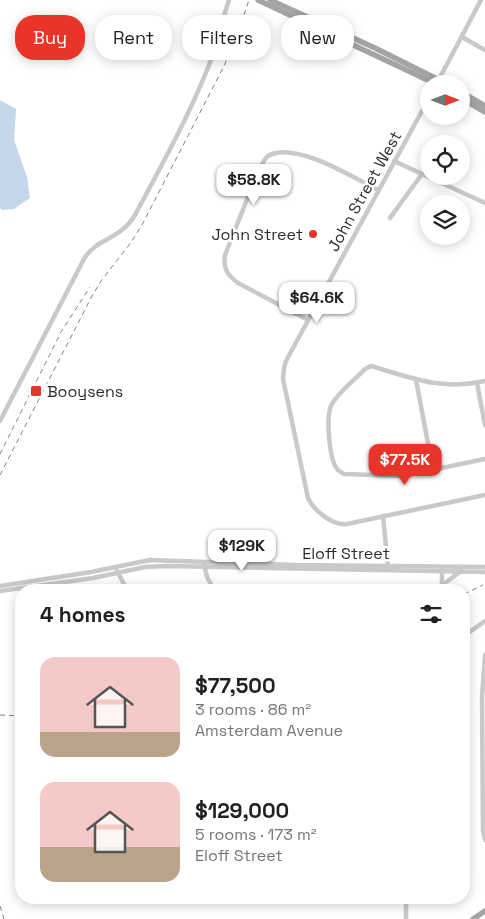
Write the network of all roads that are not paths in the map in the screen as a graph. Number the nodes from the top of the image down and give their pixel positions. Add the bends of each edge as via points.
1 (229, 0) edge
2 (258, 0) edge
3 (270, 0) edge
4 (481, 0) edge
5 (462, 37) junction
6 (485, 50) edge
7 (422, 75) edge
8 (423, 75) edge
9 (441, 75) edge
10 (470, 97) edge
11 (470, 103) edge
12 (485, 106) edge
13 (485, 112) edge
14 (420, 114) edge
15 (394, 161) junction
16 (420, 173) edge
17 (420, 177) edge
18 (446, 185) edge
19 (378, 190) junction
20 (485, 203) edge
21 (390, 218) dead end
22 (308, 320) junction
23 (416, 380) junction
24 (485, 381) edge
25 (476, 383) junction
26 (0, 421) edge
27 (485, 425) edge
28 (485, 459) edge
29 (433, 470) junction
30 (485, 495) edge
31 (383, 516) junction
32 (204, 563) junction
33 (485, 566) edge
34 (388, 567) junction
35 (114, 568) junction
36 (442, 569) junction
37 (462, 571) junction
38 (485, 572) edge
39 (118, 573) junction
40 (76, 577) junction
41 (46, 584) edge
42 (124, 584) edge
43 (211, 584) edge
44 (442, 584) edge
45 (445, 584) edge
46 (0, 586) edge
47 (15, 586) edge
48 (15, 589) edge
49 (0, 591) edge
50 (485, 621) edge
51 (470, 632) edge
52 (485, 656) edge
53 (485, 839) edge
54 (406, 904) edge
55 (485, 912) edge
56 (400, 918) dead end
57 (406, 918) edge
58 (472, 919) edge

1 - 26 street via 205,76 135,216 123,231 93,248 85,257
2 - 7 main road
3 - 8 main road
4 - 5 street
5 - 6 street
5 - 9 street
10 - 12 main road
11 - 13 main road
14 - 15 street, John Street West
15 - 16 street
15 - 19 street, John Street West
17 - 21 street
18 - 20 street
19 - 22 street, John Street West
19 - 22 street via 321,160 302,154 268,156 259,169 225,255 225,268 238,283
22 - 31 street, John Street West via 286,361 283,376 308,498 336,524
23 - 25 street via 453,386
23 - 29 street
23 - 29 street via 371,366 365,369 330,407 329,436 335,466 340,472 403,476
24 - 25 street
25 - 27 street
28 - 29 street
30 - 31 street
31 - 34 street
32 - 34 street, Eloff Street
32 - 35 street, Eloff Street via 150,560
32 - 39 street, Eloff Street via 154,566
32 - 43 street
33 - 36 street, Eloff Street
34 - 36 street, Eloff Street
35 - 39 street
35 - 40 street, Eloff Street
36 - 37 street, Eloff Street
36 - 44 street
37 - 38 street, Eloff Street
37 - 45 street
39 - 40 street, Eloff Street
39 - 42 street
40 - 41 street, Eloff Street
46 - 47 street, Eloff Street
48 - 49 street, Eloff Street
50 - 51 street
52 - 53 street via 482,696
54 - 57 street
55 - 58 main road
56 - 57 street

